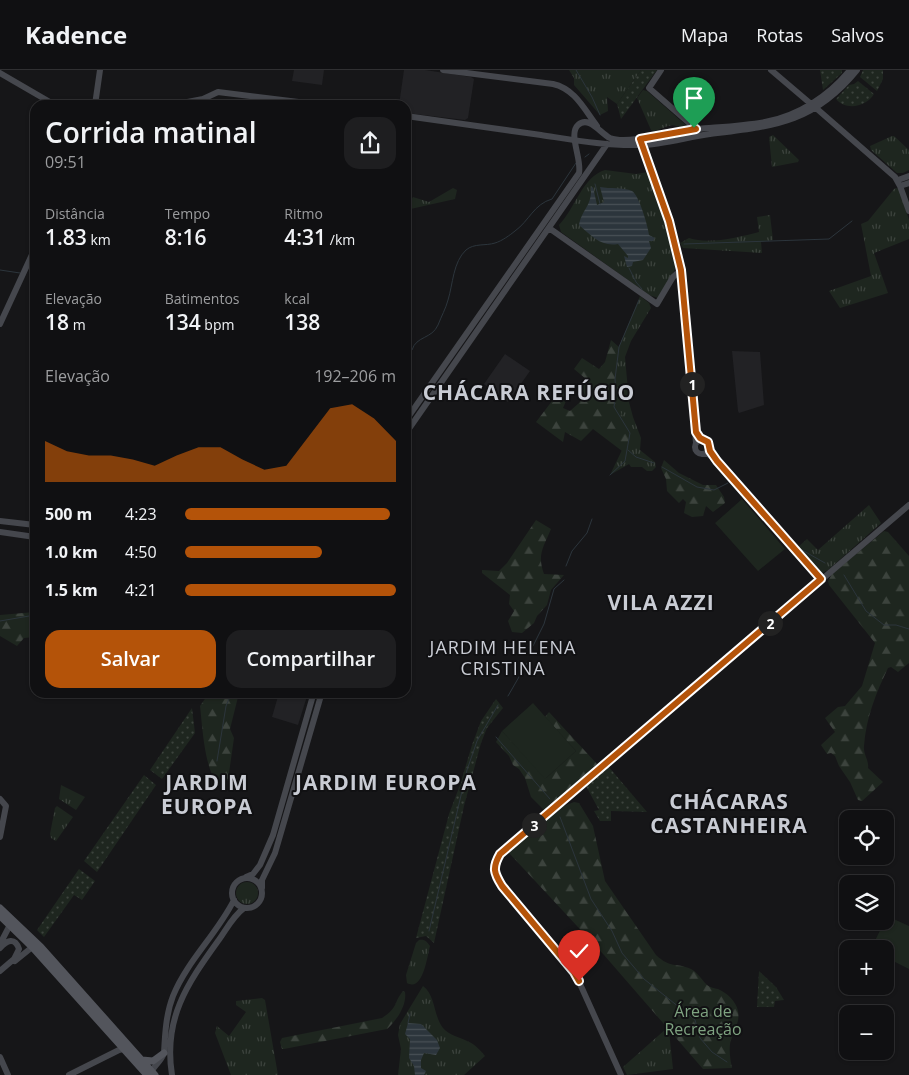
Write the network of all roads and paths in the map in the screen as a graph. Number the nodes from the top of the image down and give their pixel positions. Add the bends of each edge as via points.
1 (100, 70) edge
2 (443, 70) edge
3 (661, 70) edge
4 (771, 70) edge
5 (850, 70) edge
6 (857, 70) edge
7 (0, 73) edge
8 (46, 100) edge
9 (96, 100) edge
10 (198, 100) edge
11 (283, 100) edge
12 (813, 106) junction
13 (411, 117) edge
14 (599, 129) junction
15 (696, 129) junction
16 (575, 140) junction
17 (641, 142) junction
18 (607, 144) junction
19 (909, 176) edge
20 (909, 182) edge
21 (899, 183) junction
22 (909, 210) edge
23 (549, 228) junction
24 (30, 259) edge
25 (681, 270) junction
26 (0, 324) edge
27 (411, 413) edge
28 (411, 426) edge
29 (701, 441) junction
30 (706, 451) junction
31 (909, 505) edge
32 (0, 521) edge
33 (30, 524) edge
34 (0, 532) edge
35 (30, 535) edge
36 (821, 579) junction
37 (312, 698) edge
38 (320, 698) edge
39 (299, 743) junction
40 (307, 745) junction
41 (3, 801) edge
42 (0, 837) edge
43 (246, 877) junction
44 (262, 888) junction
45 (234, 900) junction
46 (0, 908) edge
47 (244, 908) junction
48 (0, 916) edge
49 (12, 922) junction
50 (0, 944) edge
51 (35, 945) junction
52 (205, 945) junction
53 (0, 948) edge
54 (212, 950) junction
55 (0, 972) edge
56 (123, 1049) junction
57 (164, 1053) junction
58 (0, 1057) edge
59 (142, 1060) junction
60 (618, 1073) edge
61 (151, 1074) edge
62 (8, 1075) edge
63 (69, 1075) edge
64 (172, 1075) edge

1 - 9 main road
2 - 14 main road via 565,88
3 - 15 main road via 649,88
4 - 12 main road
5 - 12 main road
6 - 12 main road via 844,86
7 - 8 main road
10 - 11 main road via 218,92
12 - 15 main road via 766,122
12 - 17 main road via 796,118 775,125
12 - 21 main road
13 - 16 main road
14 - 16 main road via 588,123 579,124 574,132
14 - 17 main road via 616,140
15 - 17 main road
16 - 18 main road
16 - 27 main road via 580,170
17 - 18 main road
17 - 25 main road via 669,221
18 - 23 main road
19 - 21 main road
20 - 21 main road
21 - 22 main road
23 - 25 main road via 657,304
23 - 28 main road
24 - 26 main road
25 - 29 main road via 696,432
29 - 30 main road via 708,442
29 - 30 main road via 696,450
30 - 36 main road
31 - 36 main road
32 - 33 main road
34 - 35 main road
36 - 60 main road via 496,860 494,875 576,975
37 - 39 main road
38 - 40 main road
39 - 40 main road via 302,748
39 - 43 main road via 263,859 256,871
40 - 44 main road
41 - 42 main road via 6,809
43 - 44 main road via 256,880
43 - 45 main road via 233,885
44 - 47 main road via 258,902 253,907
45 - 47 main road
45 - 52 main road
46 - 49 main road
47 - 54 main road
48 - 49 main road
49 - 50 main road
49 - 51 main road
51 - 55 main road
51 - 56 main road
51 - 59 main road
52 - 54 main road via 210,944
52 - 57 main road via 173,996 167,1017
53 - 55 main road via 11,941 19,949 14,959
54 - 64 main road via 186,988 175,1016 170,1054
56 - 61 main road
56 - 63 main road
57 - 59 main road via 154,1061
57 - 61 main road
58 - 62 main road
59 - 61 main road

